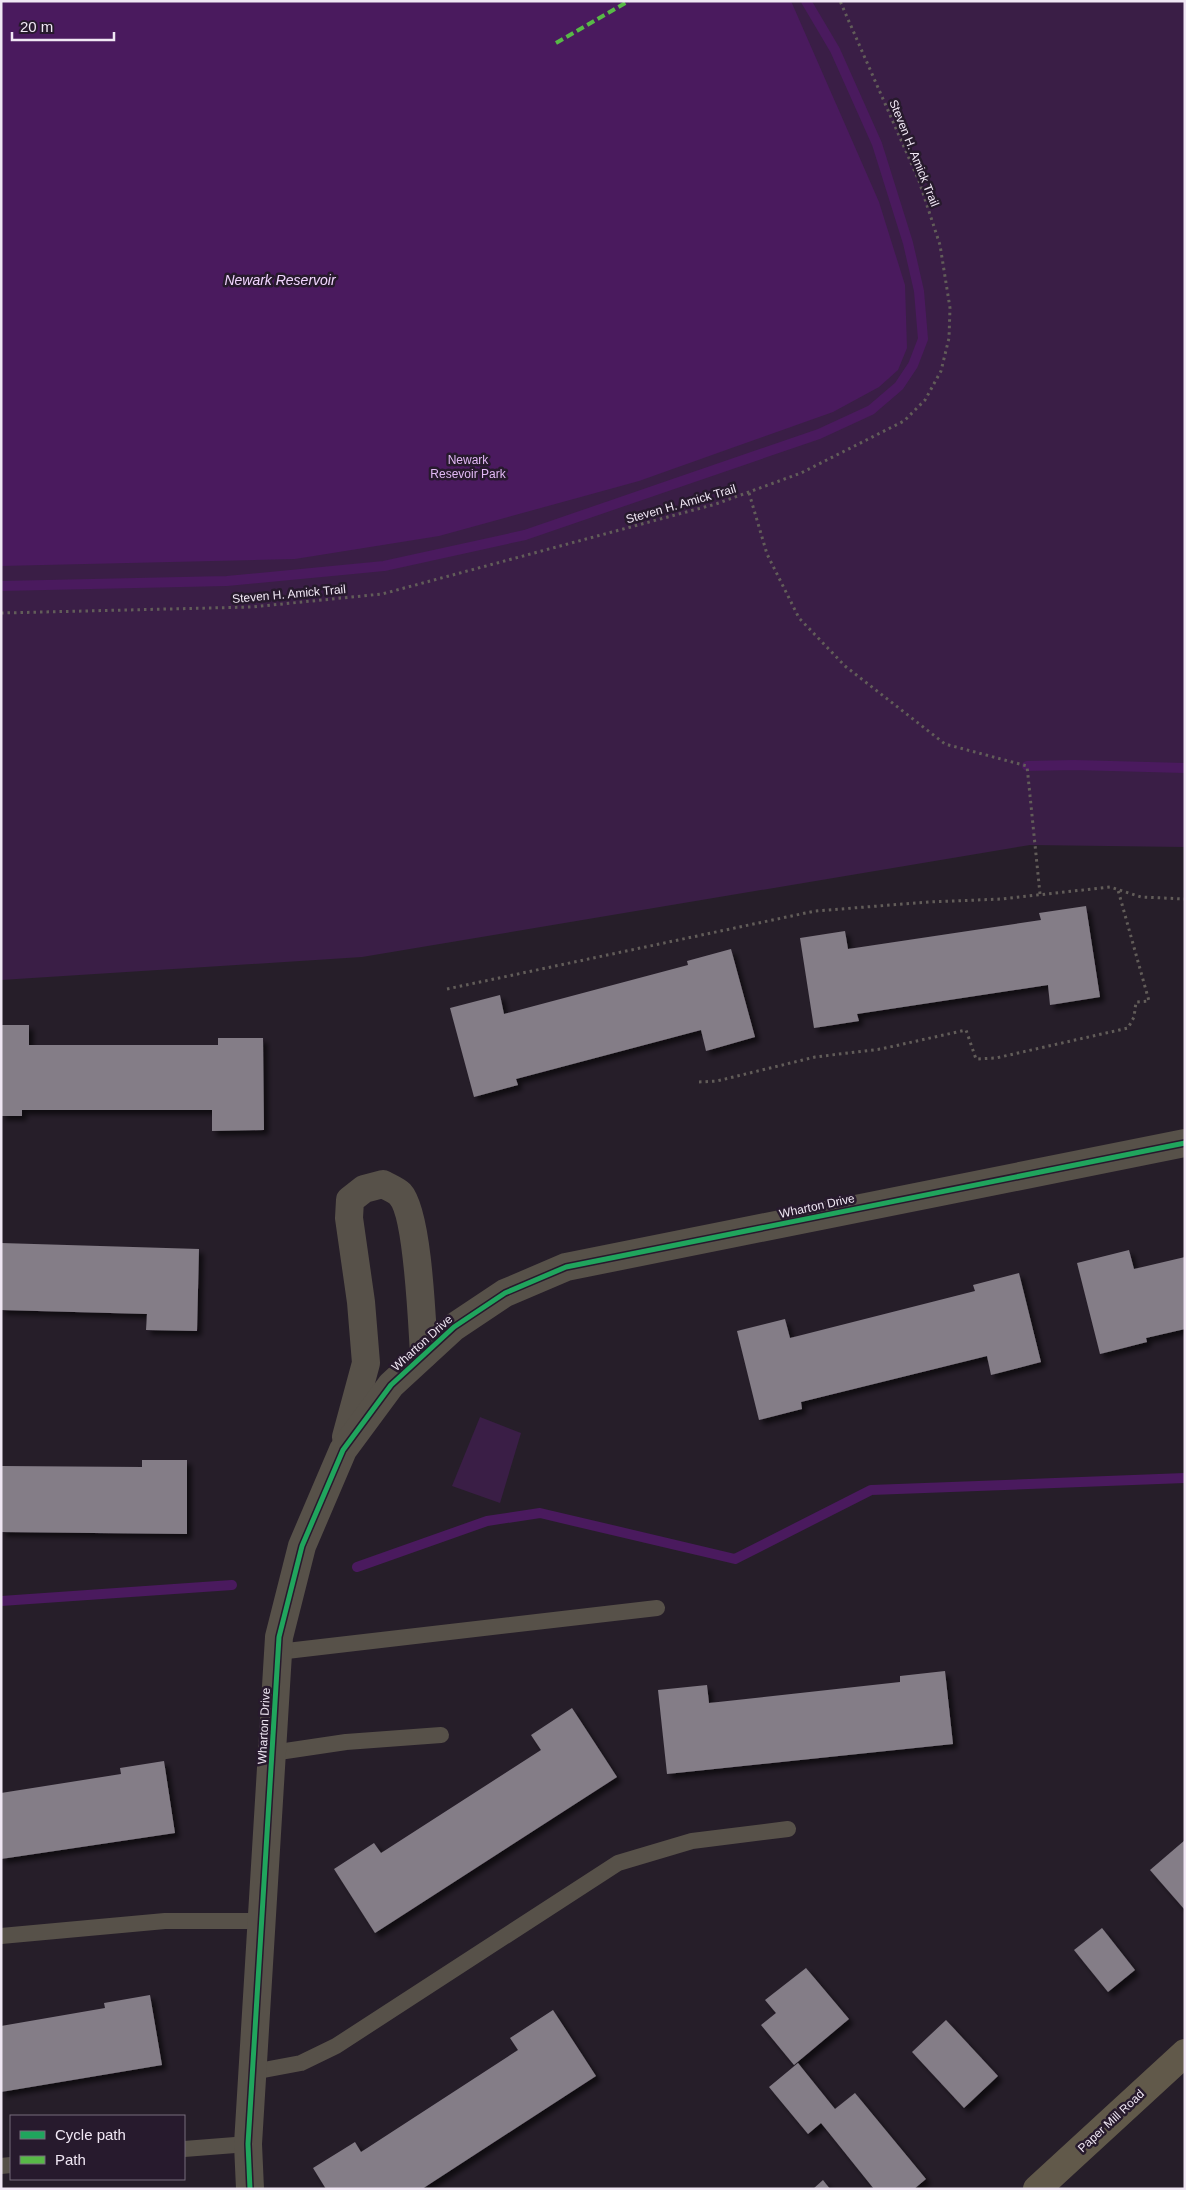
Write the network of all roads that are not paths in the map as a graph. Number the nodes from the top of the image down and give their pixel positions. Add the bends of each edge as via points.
1 (1185, 1143) edge
2 (424, 1354) junction
3 (343, 1450) junction
4 (657, 1608) dead end
5 (278, 1652) junction
6 (441, 1735) dead end
7 (272, 1753) junction
8 (788, 1829) dead end
9 (262, 1921) junction
10 (1, 1936) edge
11 (1185, 2053) edge
12 (253, 2072) junction
13 (248, 2144) junction
14 (185, 2150) edge
15 (250, 2189) edge
16 (1037, 2189) edge

1 - 2 street, Wharton Drive via 566,1267 505,1293 454,1327
2 - 3 street, Wharton Drive via 391,1385
2 - 3 street via 417,1262 408,1208 400,1193 383,1184 364,1189 350,1200 349,1218 366,1363
3 - 5 street, Wharton Drive via 302,1546 279,1636
4 - 5 lane
5 - 7 street, Wharton Drive
6 - 7 lane via 346,1742
7 - 9 street, Wharton Drive
8 - 12 lane via 692,1841 618,1863 336,2046 301,2063
9 - 10 lane via 165,1921
9 - 12 street, Wharton Drive
11 - 16 main road, Paper Mill Road
12 - 13 street, Wharton Drive
13 - 14 lane
13 - 15 street, Wharton Drive

